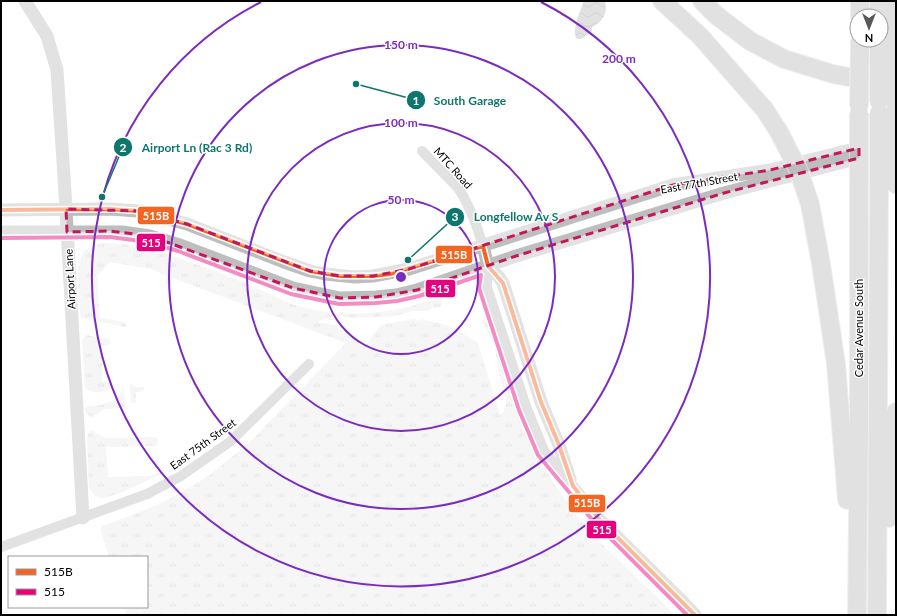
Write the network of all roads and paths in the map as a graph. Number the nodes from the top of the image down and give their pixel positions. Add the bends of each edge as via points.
1 (25, 1) edge
2 (662, 1) edge
3 (676, 1) edge
4 (702, 1) edge
5 (895, 1) edge
6 (889, 28) edge
7 (700, 36) junction
8 (860, 48) edge
9 (887, 48) edge
10 (896, 77) edge
11 (896, 138) edge
12 (896, 149) edge
13 (422, 151) dead end
14 (890, 186) edge
15 (66, 209) junction
16 (1, 210) edge
17 (1, 232) edge
18 (67, 232) junction
19 (483, 246) junction
20 (488, 266) junction
21 (310, 364) dead end
22 (896, 412) edge
23 (573, 486) junction
24 (83, 518) junction
25 (1, 547) edge
26 (856, 610) edge
27 (695, 615) edge
28 (878, 615) edge
29 (882, 615) edge

1 - 15 street, Airport Lane via 47,36 57,70
2 - 7 highway
3 - 7 highway
4 - 10 highway via 750,41 784,59 854,78
5 - 6 highway, Cedar Avenue South
7 - 26 highway, bridge via 765,110 798,169 810,204 836,364
8 - 26 highway, Cedar Avenue South, bridge
9 - 14 highway, Cedar Avenue South, bridge
11 - 19 street, East 77th Street via 770,170 673,185
12 - 20 street, East 77th Street via 724,193
13 - 19 street, MTC Road via 463,194
14 - 28 highway, Cedar Avenue South
15 - 16 street, East 77th Street
15 - 18 street, Airport Lane
15 - 19 street, East 77th Street via 124,210 155,215 187,224 310,270 340,276 390,274
17 - 18 street, East 77th Street
18 - 20 street, East 77th Street via 116,231 150,236 292,288 340,298 396,295
18 - 24 street, Airport Lane
19 - 20 street
20 - 23 street via 503,283 541,402
20 - 23 street via 485,286 527,414 543,452
21 - 24 street, East 75th Street via 231,441 205,460 147,494
22 - 29 highway
23 - 27 street via 599,519
24 - 25 street, East 75th Street

